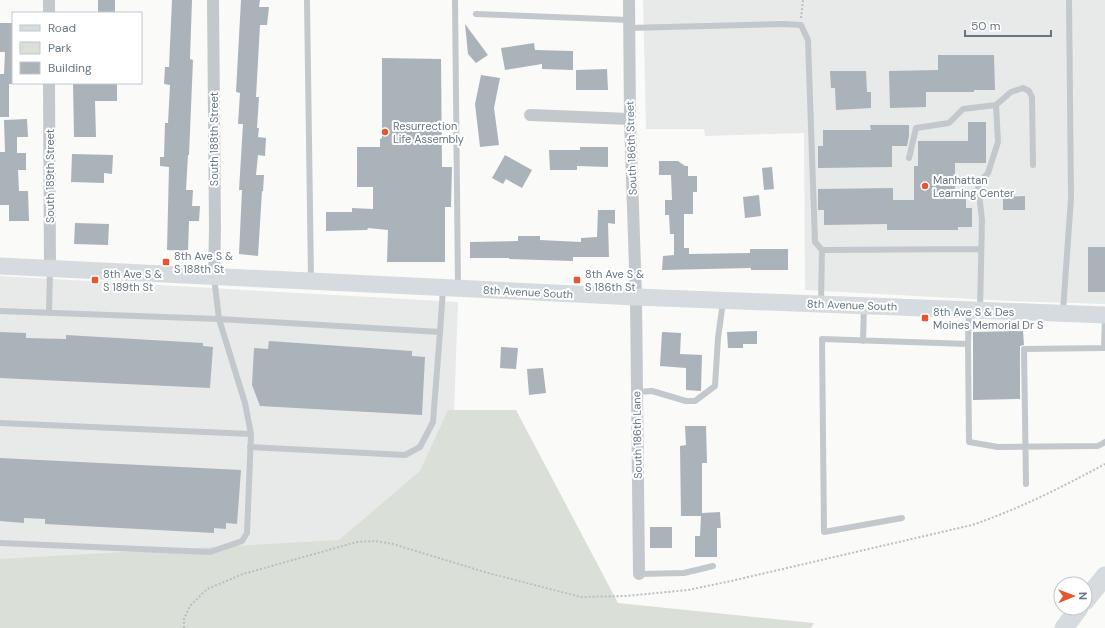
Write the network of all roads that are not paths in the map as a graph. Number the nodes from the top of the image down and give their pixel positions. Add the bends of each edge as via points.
1 (49, 0) edge
2 (213, 0) edge
3 (307, 0) edge
4 (455, 0) edge
5 (629, 0) edge
6 (1069, 0) edge
7 (49, 12) edge
8 (476, 14) dead end
9 (629, 24) junction
10 (49, 84) edge
11 (996, 105) junction
12 (530, 115) dead end
13 (630, 119) junction
14 (909, 158) dead end
15 (1033, 165) dead end
16 (981, 249) junction
17 (822, 250) junction
18 (0, 266) edge
19 (50, 269) junction
20 (214, 277) junction
21 (311, 282) junction
22 (451, 288) junction
23 (636, 297) junction
24 (723, 300) junction
25 (821, 304) junction
26 (864, 305) junction
27 (974, 309) junction
28 (0, 311) edge
29 (49, 313) junction
30 (1062, 313) junction
31 (1105, 315) edge
32 (219, 319) junction
33 (440, 332) junction
34 (863, 341) junction
35 (968, 344) junction
36 (1104, 348) edge
37 (637, 392) junction
38 (0, 423) edge
39 (251, 434) junction
40 (1105, 442) edge
41 (1026, 446) junction
42 (250, 447) junction
43 (1026, 484) dead end
44 (902, 518) dead end
45 (0, 543) edge
46 (712, 566) dead end
47 (639, 574) joint
48 (1105, 576) edge
49 (1093, 591) edge
50 (1073, 616) edge
51 (1064, 628) edge

1 - 7 street
2 - 20 street, South 188th Street
3 - 21 lane
4 - 22 lane
5 - 9 street, South 186th Street
6 - 30 lane via 1071,198
8 - 9 lane
9 - 13 street, South 186th Street
9 - 17 lane via 801,25 808,40 816,242
10 - 19 street, South 189th Street
11 - 14 lane via 962,109 949,123 916,128
11 - 15 lane via 1011,92 1023,88 1029,91 1032,97
11 - 16 lane via 998,142 988,173 978,184 982,220
12 - 13 street
13 - 23 street, South 186th Street
16 - 17 lane
16 - 27 lane
17 - 25 lane
18 - 19 street, 8th Avenue South
19 - 20 street, 8th Avenue South
19 - 29 lane
20 - 21 street, 8th Avenue South
20 - 32 lane
21 - 22 street, 8th Avenue South
22 - 23 street, 8th Avenue South
22 - 33 lane
23 - 24 street, 8th Avenue South
23 - 37 street, South 186th Lane
24 - 25 street, 8th Avenue South
24 - 37 lane via 714,386 695,401 686,401 652,391
25 - 26 street, 8th Avenue South
26 - 27 street, 8th Avenue South
26 - 34 lane
27 - 30 street, 8th Avenue South
27 - 35 lane
28 - 29 lane
29 - 32 lane
30 - 31 street, 8th Avenue South
31 - 36 lane
32 - 33 lane
32 - 39 lane via 246,403
33 - 42 lane via 433,422 420,447 405,455
34 - 35 lane
34 - 44 lane via 822,339 824,532
35 - 41 lane via 969,442 998,447
36 - 41 lane via 1024,349
37 - 47 street, South 186th Lane
38 - 39 lane
39 - 42 lane
40 - 41 lane via 1098,446
41 - 43 lane
42 - 45 lane via 247,533 242,541 210,552
46 - 47 lane via 684,572
48 - 49 main road
50 - 51 main road

